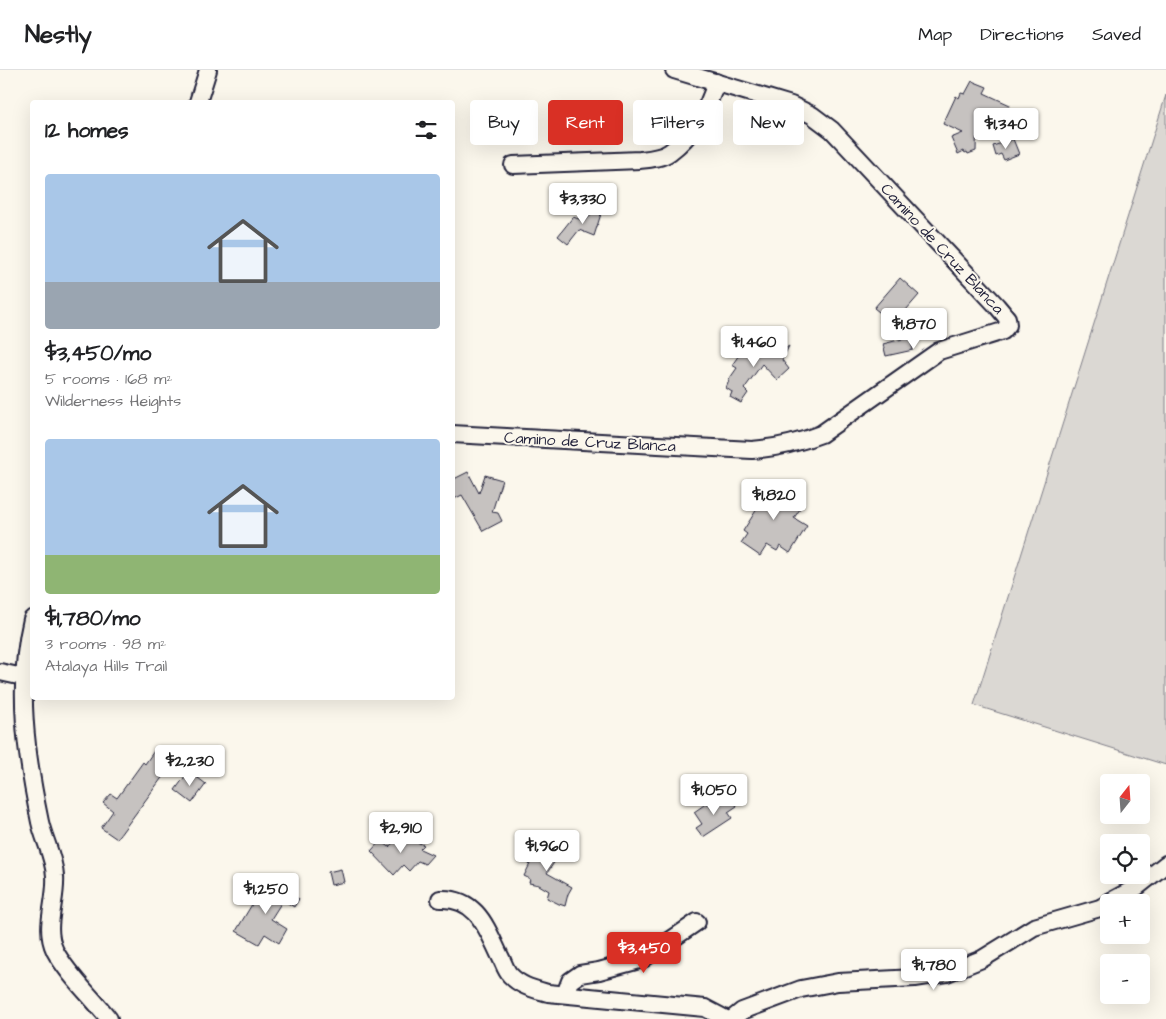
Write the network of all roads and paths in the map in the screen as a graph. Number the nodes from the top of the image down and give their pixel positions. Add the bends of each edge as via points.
1 (208, 70) edge
2 (674, 70) edge
3 (716, 82) junction
4 (199, 100) edge
5 (513, 165) dead end
6 (455, 434) edge
7 (30, 634) edge
8 (0, 672) edge
9 (24, 677) junction
10 (1166, 864) edge
11 (1125, 894) edge
12 (440, 899) dead end
13 (1100, 908) edge
14 (697, 922) dead end
15 (564, 994) junction
16 (109, 1019) edge
17 (726, 1019) edge
18 (732, 1019) edge

1 - 4 street
2 - 3 street, Camino de Cruz Blanca
3 - 5 street via 704,114 687,136 662,156 640,160
3 - 6 street, Camino de Cruz Blanca via 791,105 832,130 997,306 1007,318 1008,325 1003,331 939,351 821,434 776,448 752,450
7 - 9 street
8 - 9 street
9 - 16 street via 25,735 31,781 56,876 50,936 68,970
10 - 11 street
12 - 15 street via 453,898 468,904 476,912 509,974 518,982 548,993
13 - 18 street via 1034,927 982,958 947,973 801,988 742,1011
14 - 15 street via 644,958 580,974 570,982
15 - 17 street via 705,1008

